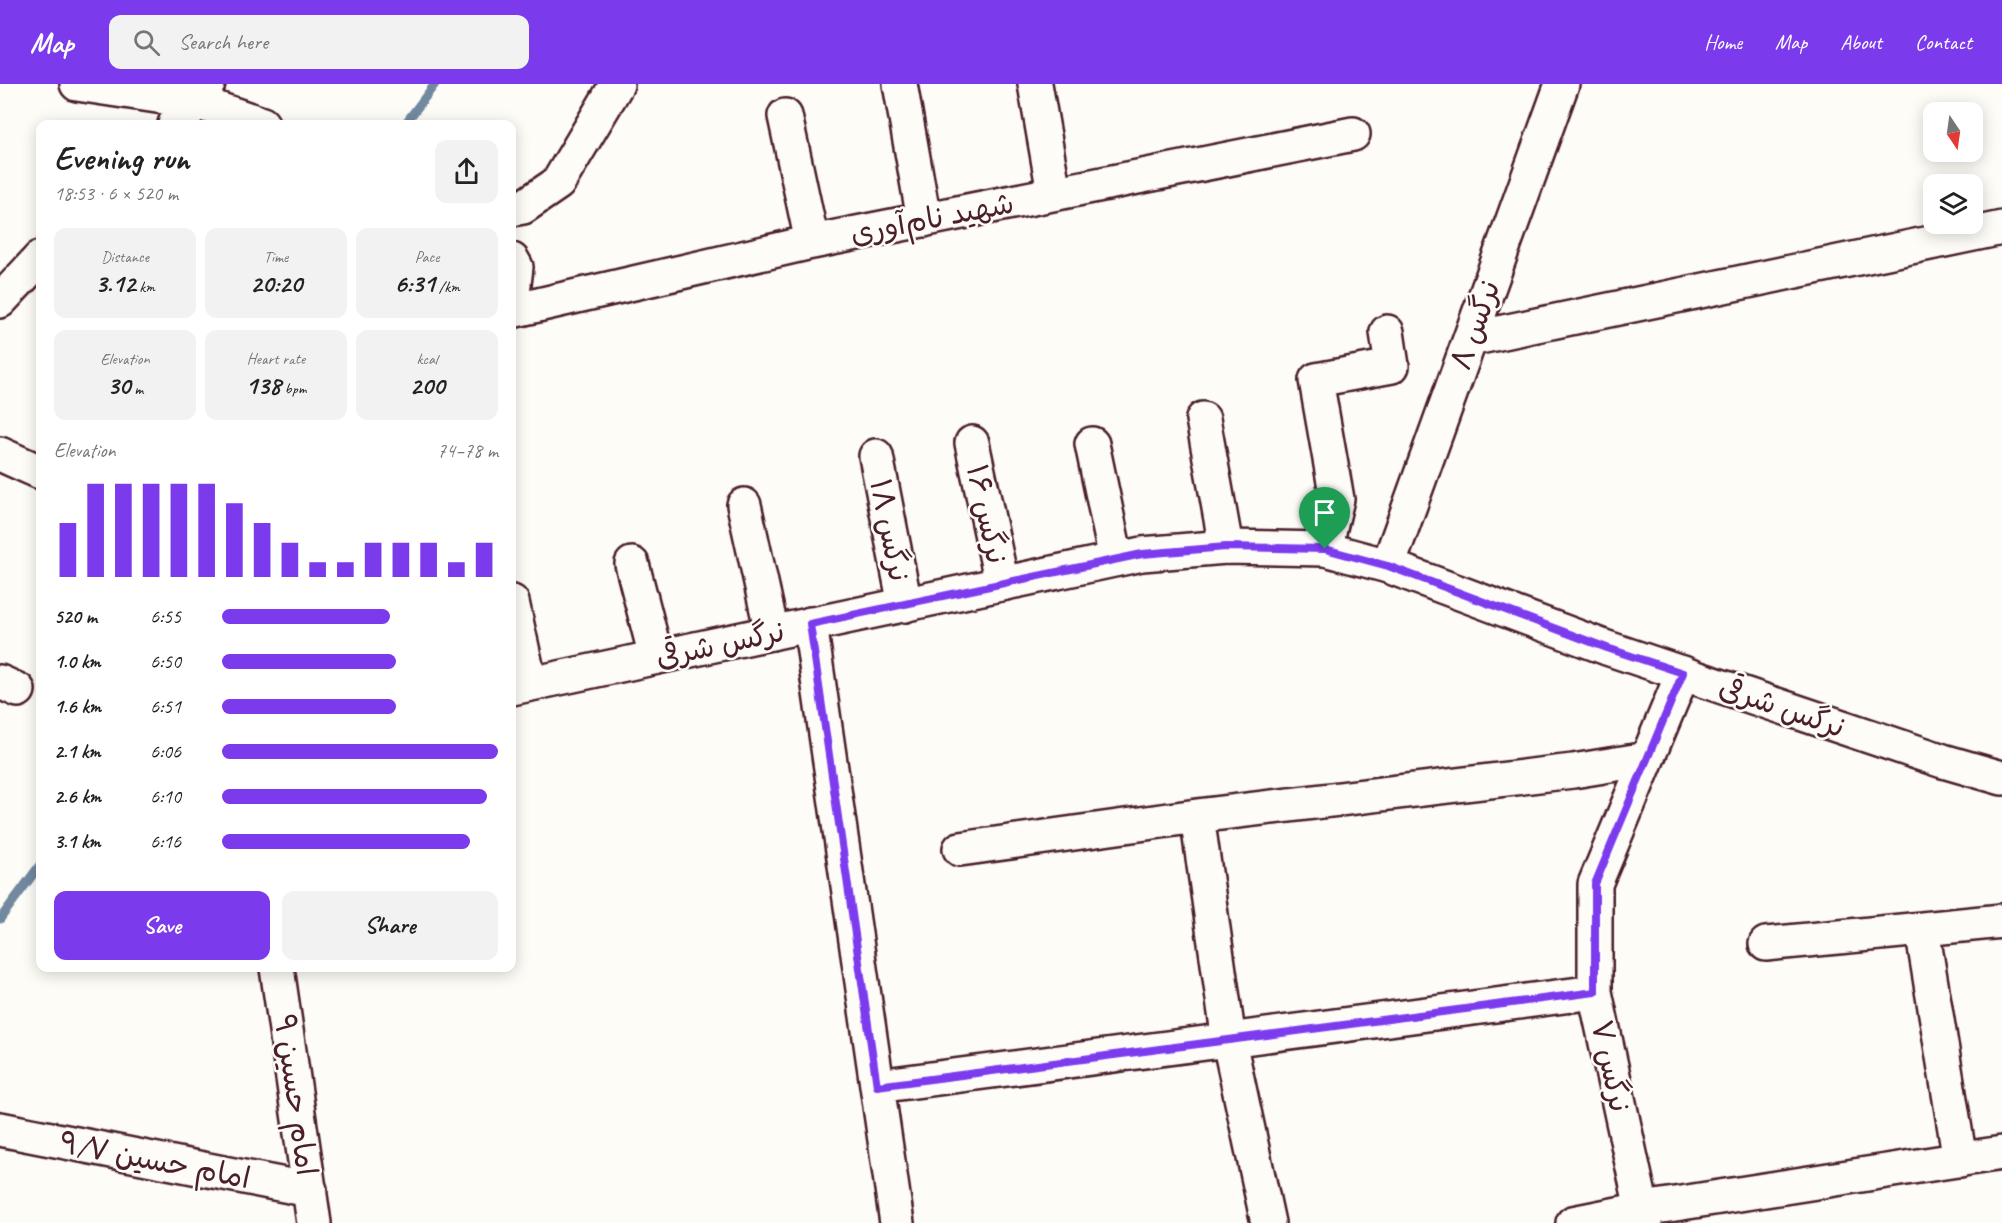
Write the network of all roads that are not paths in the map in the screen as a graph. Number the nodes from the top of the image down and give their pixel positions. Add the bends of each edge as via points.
1 (77, 84) edge
2 (617, 84) edge
3 (900, 84) edge
4 (1035, 84) edge
5 (1562, 84) edge
6 (193, 104) edge
7 (785, 116) dead end
8 (248, 120) edge
9 (1353, 134) dead end
10 (1054, 194) junction
11 (516, 208) edge
12 (924, 220) junction
13 (2002, 228) edge
14 (812, 242) junction
15 (36, 262) edge
16 (2, 295) edge
17 (516, 310) edge
18 (1387, 332) dead end
19 (1470, 339) junction
20 (1203, 419) dead end
21 (972, 443) dead end
22 (1092, 444) dead end
23 (0, 454) edge
24 (876, 456) dead end
25 (36, 470) edge
26 (744, 505) dead end
27 (1226, 547) junction
28 (1325, 549) junction
29 (1116, 559) junction
30 (632, 564) dead end
31 (1388, 566) junction
32 (1002, 584) junction
33 (905, 605) junction
34 (810, 624) junction
35 (772, 633) junction
36 (516, 639) edge
37 (656, 657) junction
38 (1683, 673) junction
39 (521, 686) edge
40 (1647, 759) junction
41 (2002, 778) edge
42 (1197, 816) junction
43 (960, 849) dead end
44 (2002, 921) edge
45 (1922, 929) junction
46 (1766, 944) dead end
47 (278, 972) edge
48 (1595, 992) junction
49 (1229, 1041) junction
50 (877, 1086) junction
51 (0, 1129) edge
52 (2002, 1153) edge
53 (1960, 1160) junction
54 (310, 1190) junction
55 (1644, 1216) edge
56 (314, 1223) edge
57 (897, 1223) edge
58 (1268, 1223) edge
59 (1573, 1223) edge

1 - 6 street
2 - 11 street via 558,183
3 - 12 street
4 - 10 street
5 - 19 street, نرگس ۸
6 - 8 street
7 - 14 street
9 - 10 street, شهید نام‌آوری
10 - 12 street, شهید نام‌آوری
12 - 14 street, شهید نام‌آوری
13 - 19 street
14 - 17 street, شهید نام‌آوری
15 - 16 street
18 - 28 street via 1392,366 1316,380 1337,499
19 - 31 street, نرگس ۸
20 - 27 street
21 - 32 street, نرگس ۱۶
22 - 29 street
23 - 25 street
24 - 33 street, نرگس ۱۸
26 - 35 street
27 - 28 street, نرگس شرقی
27 - 29 street, نرگس شرقی
28 - 31 street, نرگس شرقی
29 - 32 street, نرگس شرقی
30 - 37 street
31 - 38 street, نرگس شرقی
32 - 33 street, نرگس شرقی
33 - 34 street, نرگس شرقی
34 - 35 street, نرگس شرقی
34 - 50 street
35 - 37 street, نرگس شرقی
36 - 39 street
37 - 39 street, نرگس شرقی
38 - 40 street, نرگس ۷
38 - 41 street, نرگس شرقی
40 - 42 street
40 - 48 street, نرگس ۷ via 1595,884
42 - 43 street
42 - 49 street
44 - 45 street
45 - 46 street
45 - 53 street
47 - 54 street, امام حسین ۹
48 - 49 street
48 - 55 street, نرگس ۷
49 - 50 street
49 - 58 street
50 - 57 street
51 - 54 street, امام حسین ۹/۷
52 - 53 street
53 - 55 street
54 - 56 street, امام حسین ۹
55 - 59 street

